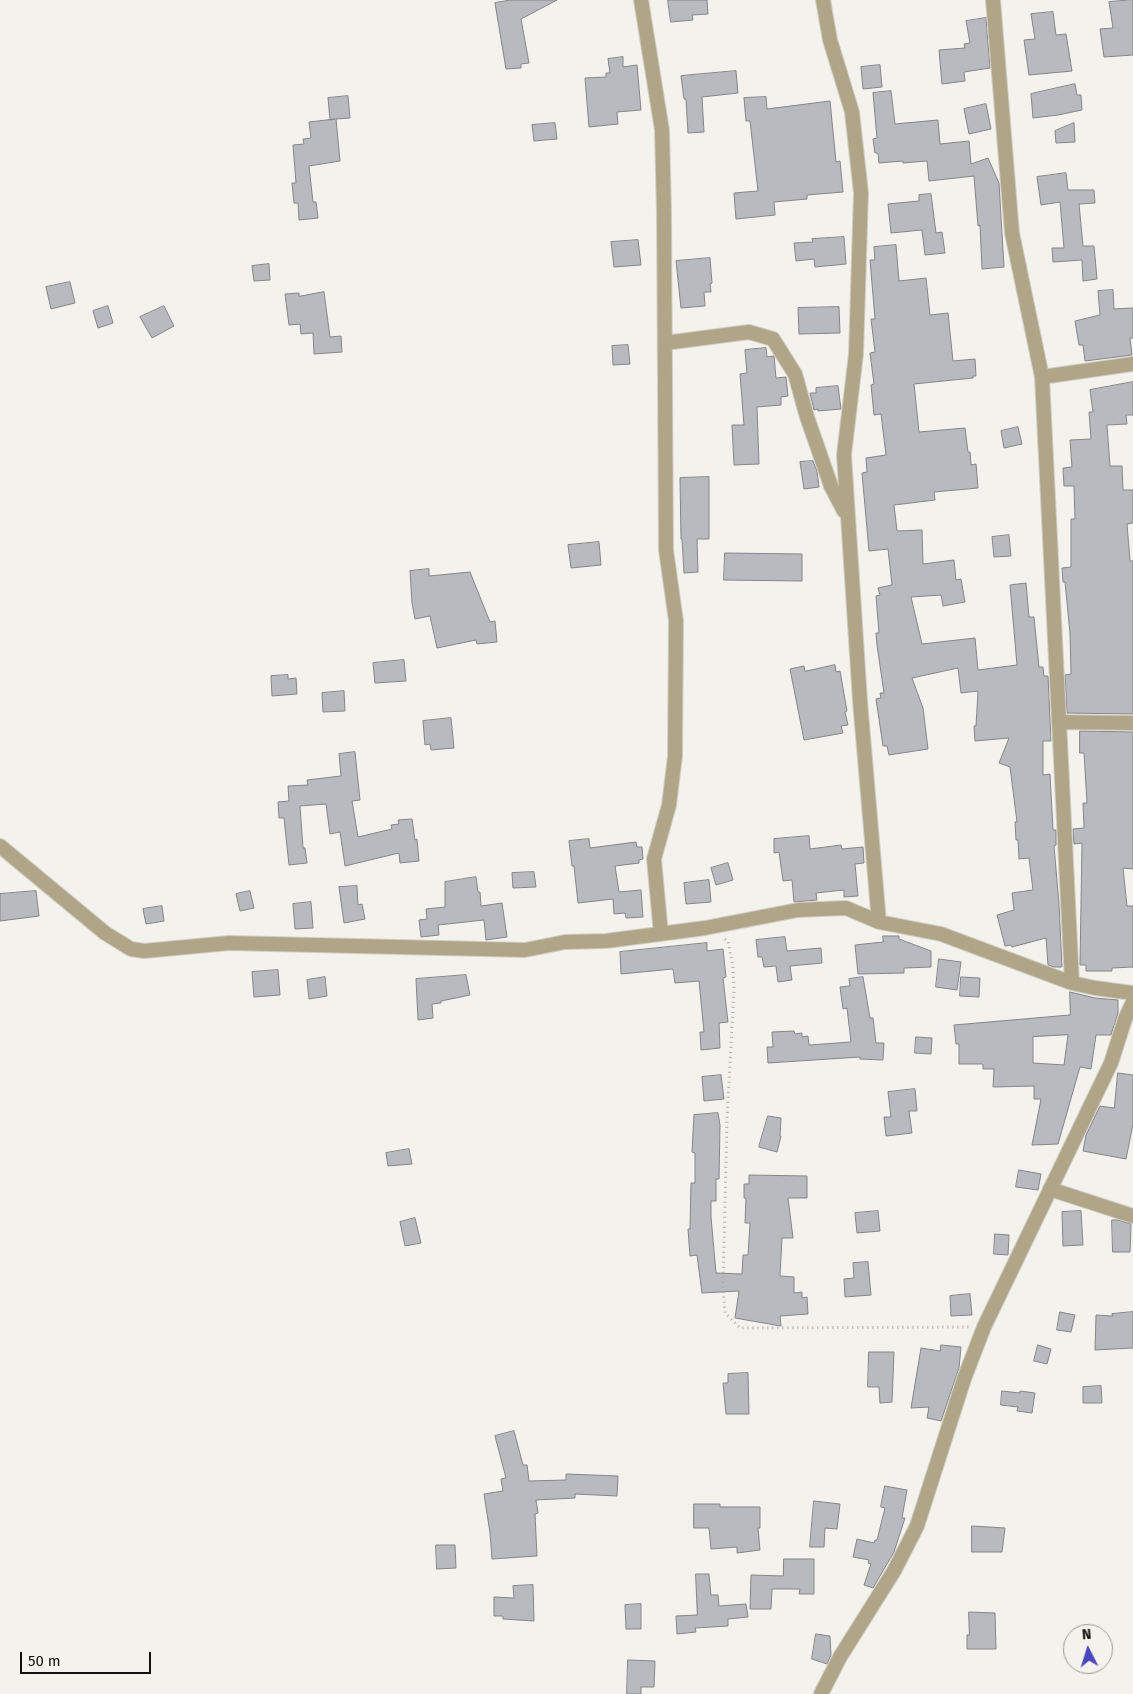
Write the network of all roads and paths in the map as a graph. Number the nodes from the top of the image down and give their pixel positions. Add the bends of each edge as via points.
1 (641, 0) edge
2 (823, 0) edge
3 (993, 0) edge
4 (665, 343) junction
5 (1133, 364) edge
6 (1042, 377) junction
7 (847, 518) junction
8 (1059, 722) junction
9 (1133, 723) edge
10 (0, 846) edge
11 (878, 922) junction
12 (705, 928) junction
13 (661, 934) junction
14 (1072, 982) junction
15 (1133, 993) edge
16 (1133, 1002) edge
17 (1050, 1189) junction
18 (1133, 1216) edge
19 (984, 1327) junction
20 (821, 1694) edge

1 - 4 street via 662,130
2 - 7 street via 830,40 852,112 861,193 856,354 844,456
3 - 6 street via 1012,233
4 - 7 street via 749,332 774,339 795,374 831,486
4 - 13 street via 666,550 676,621 677,693 675,756 669,804 654,859
5 - 6 street
6 - 8 street
7 - 11 street
8 - 9 street
8 - 14 street
10 - 13 street via 105,934 131,949 144,951 229,943 525,950 565,942
11 - 12 street via 846,908 798,910
11 - 14 street via 941,934
12 - 13 street
12 - 19 path via 728,941 733,967 726,1119 725,1313 740,1328
14 - 15 street
16 - 17 street via 1111,1063
17 - 18 street
17 - 19 street
19 - 20 street via 917,1526

